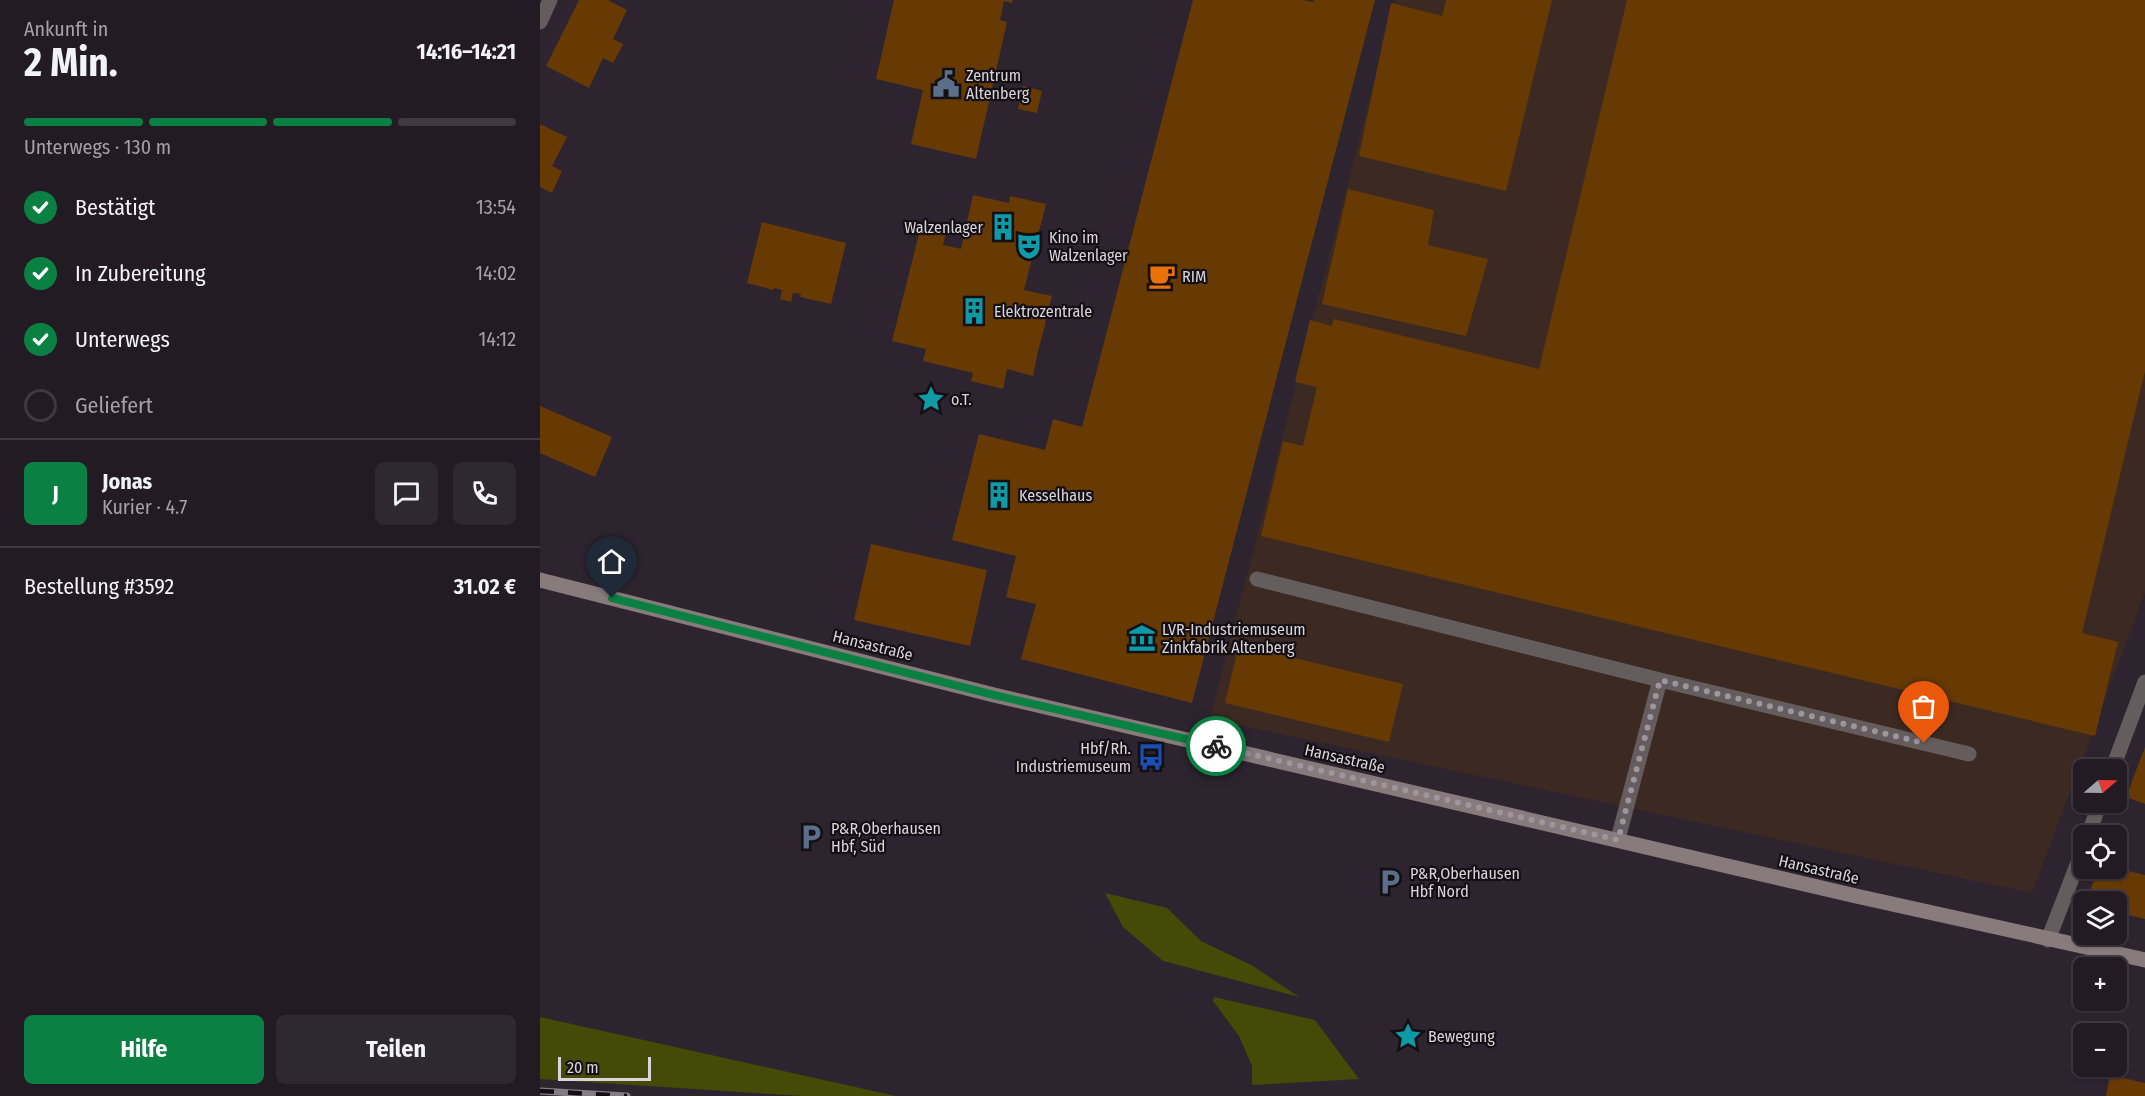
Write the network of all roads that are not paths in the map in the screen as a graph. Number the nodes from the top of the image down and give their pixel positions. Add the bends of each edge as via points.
1 (550, 0) edge
2 (540, 22) edge
3 (1257, 579) dead end
4 (540, 580) edge
5 (1660, 680) junction
6 (2145, 682) edge
7 (1969, 754) dead end
8 (2116, 759) edge
9 (1618, 840) junction
10 (2073, 876) edge
11 (2049, 940) junction
12 (2145, 960) edge

1 - 2 street
3 - 5 street
4 - 9 main road, Hansastraße via 994,695
5 - 7 street
5 - 9 street
6 - 8 street
9 - 11 main road, Hansastraße
10 - 11 street
11 - 12 main road, Hansastraße

